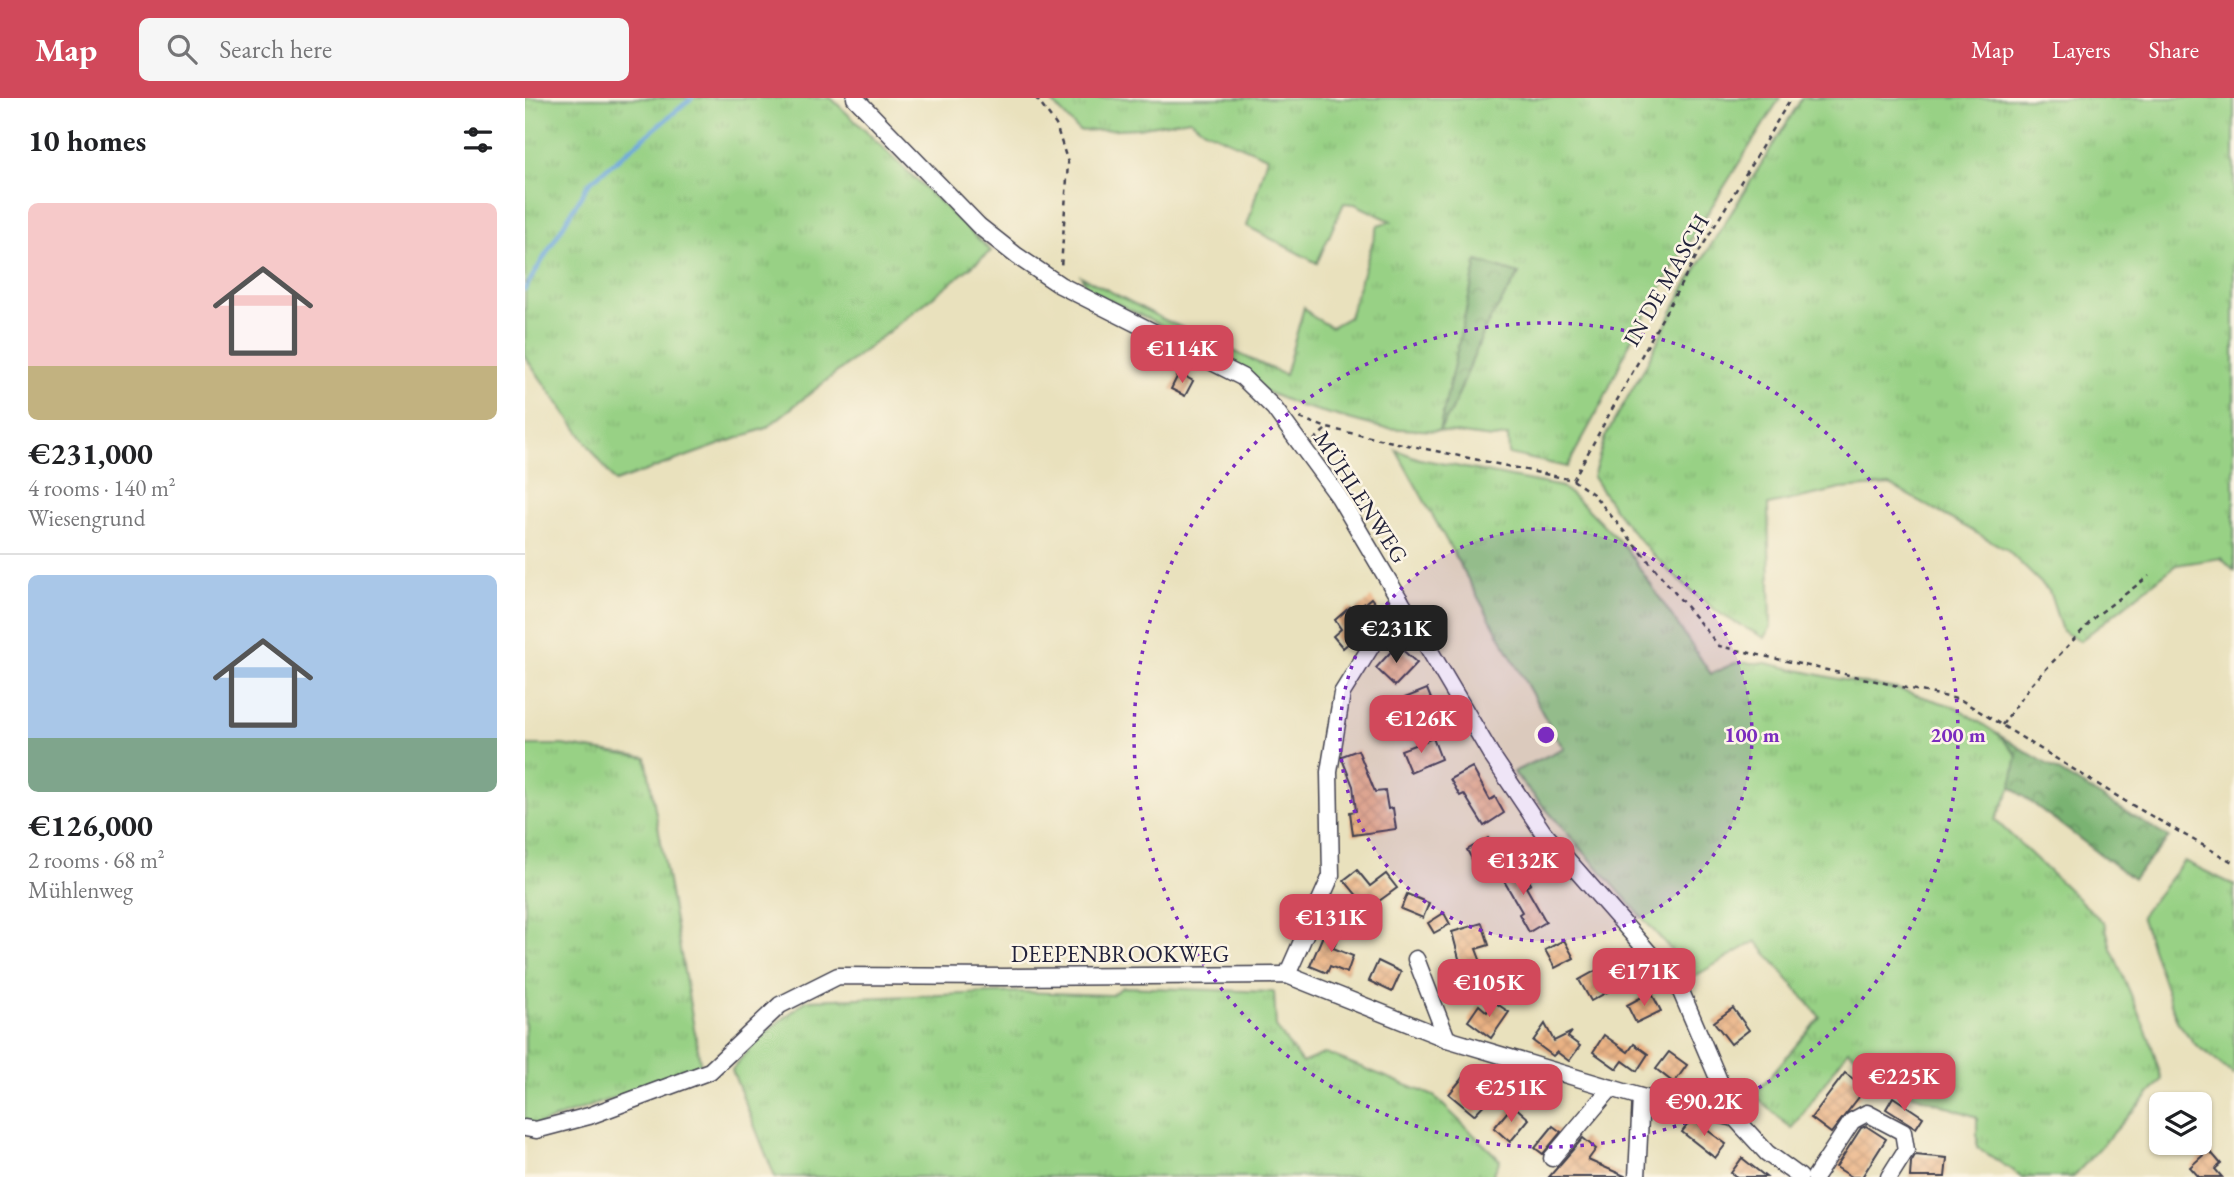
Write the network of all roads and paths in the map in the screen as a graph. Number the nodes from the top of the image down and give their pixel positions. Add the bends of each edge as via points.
1 (855, 98) edge
2 (1036, 98) edge
3 (1791, 98) edge
4 (1060, 285) junction
5 (1274, 408) junction
6 (1573, 480) junction
7 (2149, 576) dead end
8 (1400, 600) junction
9 (2002, 725) junction
10 (2234, 863) edge
11 (1416, 959) dead end
12 (1287, 975) junction
13 (1447, 1039) junction
14 (1611, 1088) junction
15 (1641, 1097) junction
16 (1735, 1118) junction
17 (525, 1128) edge
18 (1552, 1158) dead end
19 (1637, 1177) edge
20 (1800, 1177) edge
21 (1815, 1177) edge
22 (1889, 1177) edge

1 - 4 street, MÜHLENWEG via 979,226
2 - 4 path via 1056,125 1068,163
3 - 6 path, IN DE MASCH via 1696,257
4 - 5 street, MÜHLENWEG via 1242,377
5 - 6 path via 1327,428
5 - 8 street, MÜHLENWEG via 1339,497
6 - 9 path via 1593,494 1719,646 1961,700
7 - 9 path via 2095,616 2030,686
8 - 12 street via 1342,693 1329,772 1331,876
8 - 16 street, MÜHLENWEG via 1492,756 1543,832 1679,987
9 - 10 path
11 - 13 street
12 - 13 street, DEEPENBROOKWEG
12 - 17 street, DEEPENBROOKWEG via 838,976 780,1005 710,1072 589,1116 536,1130
13 - 14 street, DEEPENBROOKWEG
14 - 15 street, DEEPENBROOKWEG
14 - 18 street
15 - 16 street, DEEPENBROOKWEG
15 - 19 street
16 - 20 street, MÜHLENWEG via 1767,1153
21 - 22 street via 1852,1121 1867,1113 1903,1132 1906,1150

